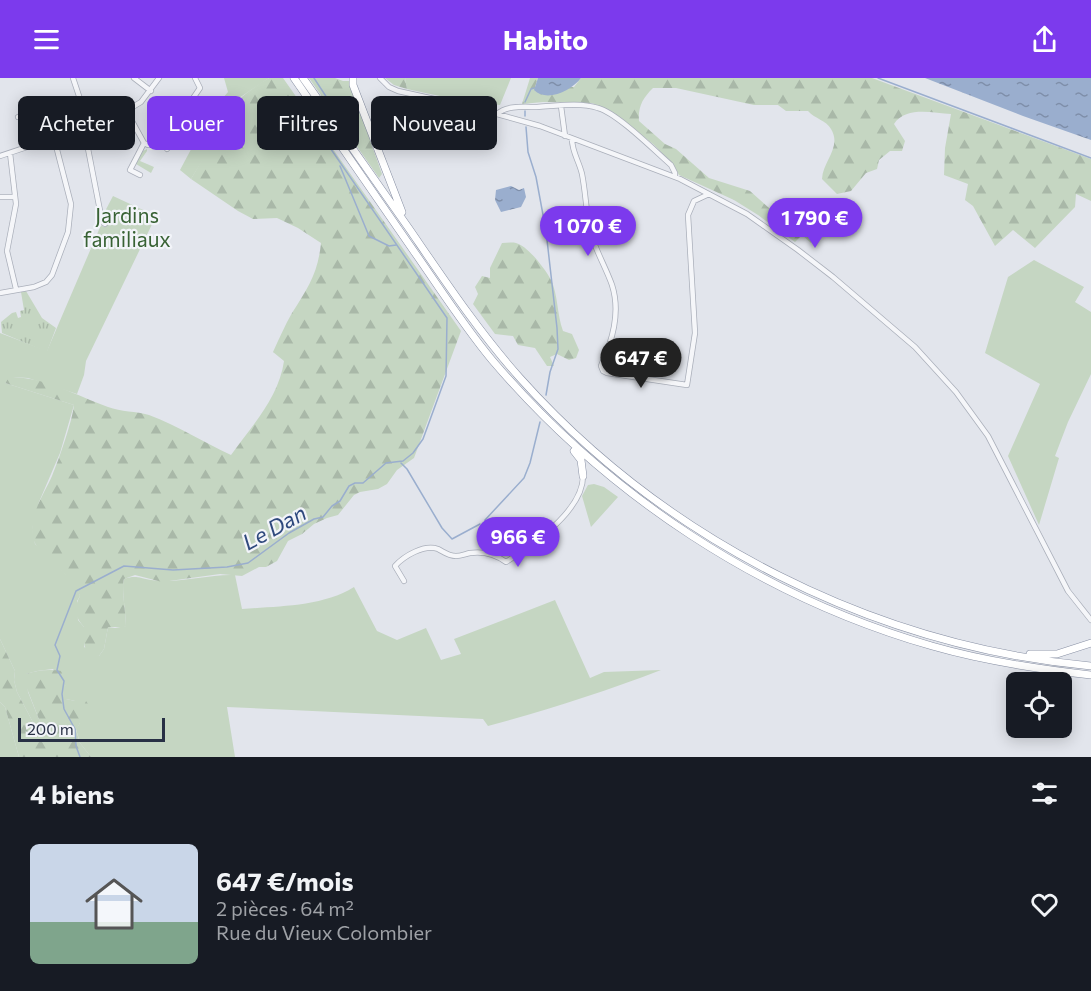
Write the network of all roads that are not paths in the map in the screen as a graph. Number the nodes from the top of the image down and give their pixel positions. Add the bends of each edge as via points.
1 (73, 78) edge
2 (134, 78) edge
3 (159, 78) edge
4 (195, 78) edge
5 (296, 78) edge
6 (353, 78) edge
7 (380, 78) edge
8 (151, 91) junction
9 (78, 96) edge
10 (195, 96) edge
11 (420, 96) edge
12 (135, 106) edge
13 (561, 106) junction
14 (497, 114) joint
15 (135, 127) edge
16 (565, 136) junction
17 (572, 139) junction
18 (144, 143) junction
19 (147, 144) edge
20 (19, 150) edge
21 (57, 150) edge
22 (91, 150) edge
23 (10, 153) junction
24 (0, 156) edge
25 (140, 175) dead end
26 (675, 177) junction
27 (709, 194) junction
28 (0, 197) edge
29 (15, 197) junction
30 (105, 224) dead end
31 (410, 231) junction
32 (16, 289) junction
33 (0, 293) edge
34 (571, 442) junction
35 (603, 471) junction
36 (583, 476) junction
37 (404, 581) dead end
38 (1091, 620) edge
39 (1091, 643) edge
40 (1013, 655) junction
41 (1091, 666) edge
42 (1091, 675) edge

1 - 9 street
2 - 8 street
3 - 8 street
4 - 10 street via 200,86
5 - 31 highway
5 - 34 highway via 472,336 516,388
6 - 31 highway
7 - 11 street via 398,91
8 - 12 street
13 - 14 street via 507,108
13 - 16 street
13 - 26 street via 604,111 671,165
14 - 16 street
15 - 18 street
16 - 17 street
17 - 26 street
17 - 27 street via 582,172 588,221 615,301 613,334 601,366 607,374 687,385 695,333 688,215 694,201
18 - 19 street
18 - 25 street via 129,170
20 - 23 street
21 - 32 street via 71,204 68,232 49,279 38,286
22 - 30 street
23 - 24 street
23 - 29 street
26 - 27 street
27 - 38 street via 756,220 798,250 930,363 988,436 1065,585
28 - 29 street
29 - 32 street via 7,246
31 - 40 highway via 478,327 535,394 597,453 672,512 751,561 840,603 921,633
32 - 33 street
34 - 35 highway
34 - 36 highway via 580,457
35 - 36 highway via 590,468
35 - 42 highway via 722,555 842,614 970,655 1036,669
36 - 37 street via 579,495 570,509 506,562 487,553 452,556 436,548 422,550 405,556 395,566
39 - 40 highway via 1057,654
40 - 41 highway

